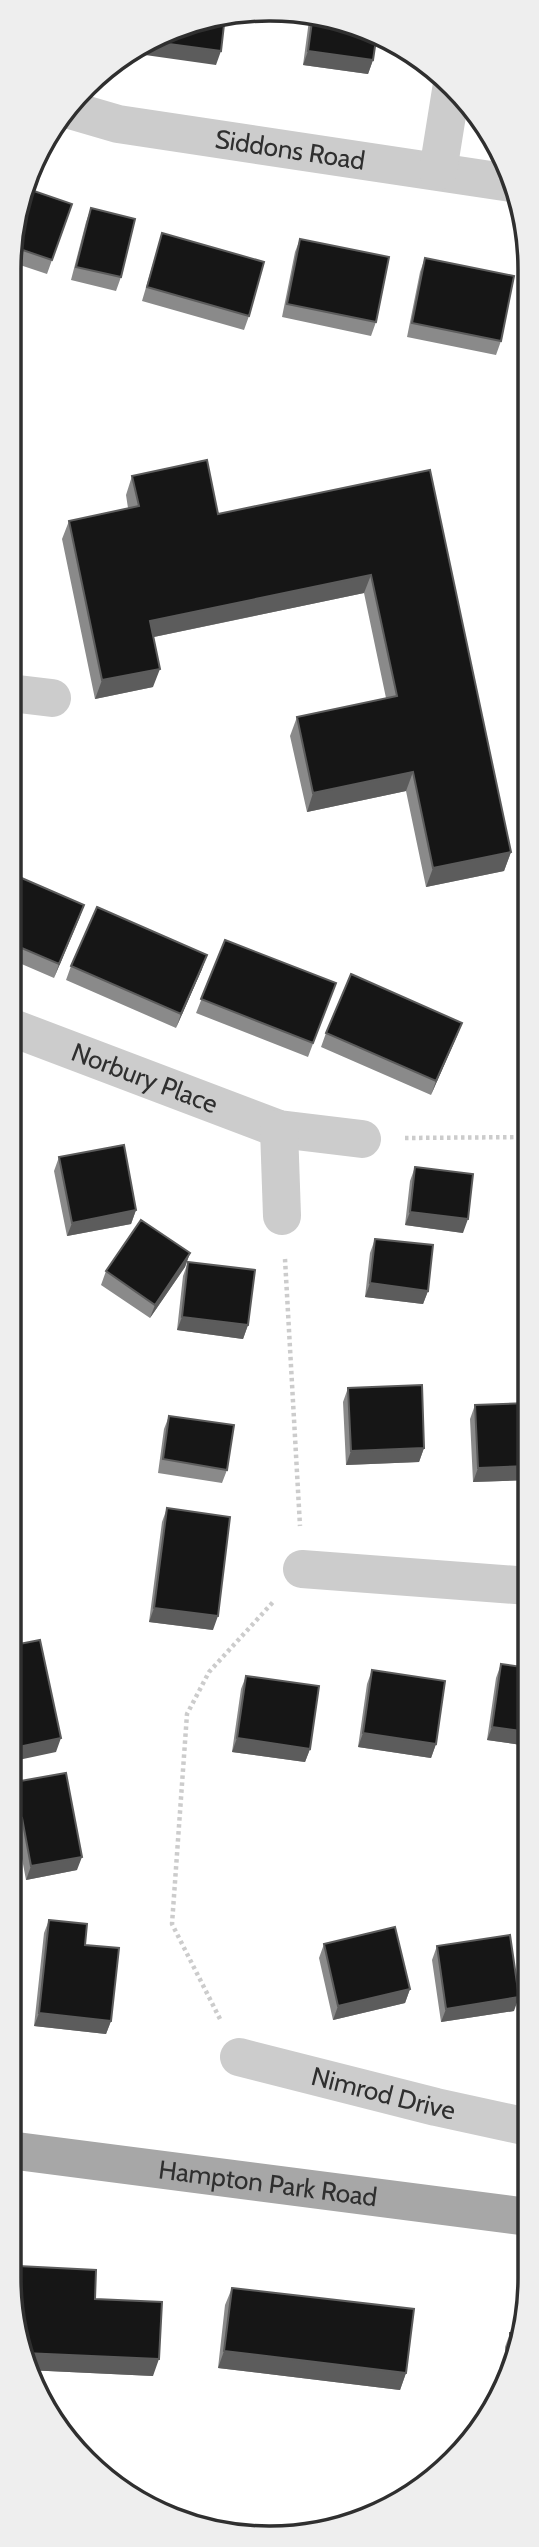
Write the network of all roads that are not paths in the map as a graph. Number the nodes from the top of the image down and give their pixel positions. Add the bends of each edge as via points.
1 (450, 99) edge
2 (77, 112) edge
3 (438, 171) junction
4 (502, 181) edge
5 (21, 694) edge
6 (52, 698) dead end
7 (21, 1031) edge
8 (279, 1129) junction
9 (362, 1139) road end
10 (282, 1216) road end
11 (302, 1569) road end
12 (518, 1585) edge
13 (239, 2057) road end
14 (518, 2125) edge
15 (21, 2152) edge
16 (518, 2216) edge

1 - 3 street
2 - 3 street, Siddons Road via 118,124
3 - 4 street, Siddons Road
5 - 6 street
7 - 8 street, Norbury Place
8 - 9 street, Norbury Place
8 - 10 street
11 - 12 street
13 - 14 street, Nimrod Drive
15 - 16 main road, Hampton Park Road

